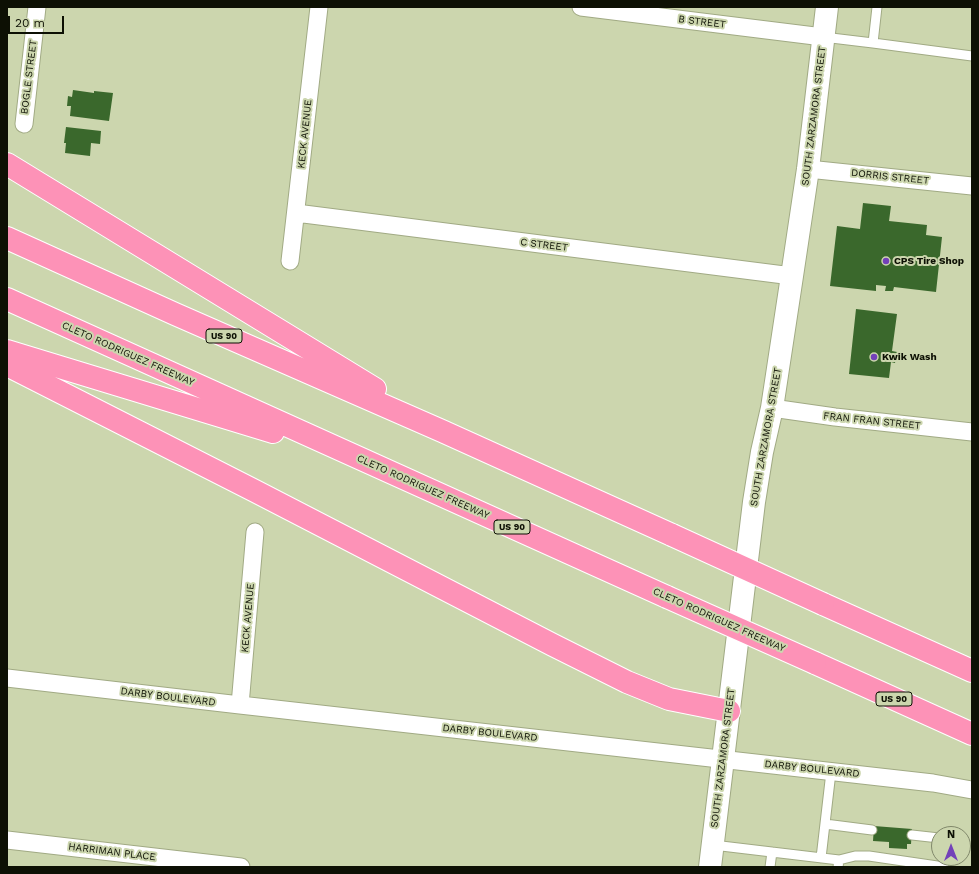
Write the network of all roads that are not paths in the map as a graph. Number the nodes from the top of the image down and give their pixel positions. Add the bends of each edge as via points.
1 (37, 7) edge
2 (319, 7) edge
3 (581, 7) edge
4 (827, 7) edge
5 (877, 7) edge
6 (823, 37) junction
7 (873, 43) junction
8 (972, 56) edge
9 (24, 124) dead end
10 (7, 164) edge
11 (808, 169) junction
12 (972, 186) edge
13 (296, 214) junction
14 (7, 238) edge
15 (290, 261) dead end
16 (792, 276) junction
17 (7, 299) edge
18 (7, 351) edge
19 (7, 365) edge
20 (772, 408) junction
21 (442, 431) junction
22 (972, 432) edge
23 (356, 457) junction
24 (255, 532) dead end
25 (972, 671) edge
26 (7, 678) edge
27 (240, 705) junction
28 (729, 711) junction
29 (972, 734) edge
30 (722, 760) junction
31 (831, 772) junction
32 (972, 790) edge
33 (825, 824) junction
34 (872, 830) dead end
35 (912, 835) dead end
36 (931, 837) edge
37 (7, 840) edge
38 (712, 845) junction
39 (772, 852) junction
40 (821, 858) junction
41 (839, 863) edge
42 (241, 867) edge
43 (710, 867) edge
44 (770, 867) edge
45 (944, 867) edge

1 - 9 street, BOGLE STREET
2 - 13 street, KECK AVENUE
3 - 6 street, B STREET
4 - 6 main road, SOUTH ZARZAMORA STREET
5 - 7 lane
6 - 7 lane
6 - 11 main road, SOUTH ZARZAMORA STREET
7 - 8 lane
10 - 21 highway
11 - 12 street, DORRIS STREET
11 - 16 main road, SOUTH ZARZAMORA STREET
13 - 15 street, KECK AVENUE
13 - 16 street, C STREET
14 - 21 highway, US 90
16 - 20 main road, SOUTH ZARZAMORA STREET
17 - 23 highway, CLETO RODRIGUEZ FREEWAY / US 90
18 - 23 highway
19 - 28 highway via 626,682 669,699
20 - 22 street, FRAN FRAN STREET
20 - 28 main road, SOUTH ZARZAMORA STREET via 754,502
21 - 25 highway, US 90, bridge
23 - 29 highway, CLETO RODRIGUEZ FREEWAY / US 90, bridge
24 - 27 street, KECK AVENUE
26 - 27 street, DARBY BOULEVARD
27 - 30 street, DARBY BOULEVARD
28 - 30 main road, SOUTH ZARZAMORA STREET
30 - 31 street, DARBY BOULEVARD
30 - 38 main road, SOUTH ZARZAMORA STREET
31 - 32 street, DARBY BOULEVARD via 933,783
31 - 33 lane
33 - 34 lane
33 - 40 lane
35 - 36 lane
37 - 42 street, HARRIMAN PLACE
38 - 39 lane
38 - 43 main road, SOUTH ZARZAMORA STREET
39 - 40 lane
39 - 44 lane
40 - 41 lane
41 - 45 lane via 855,856 869,856

